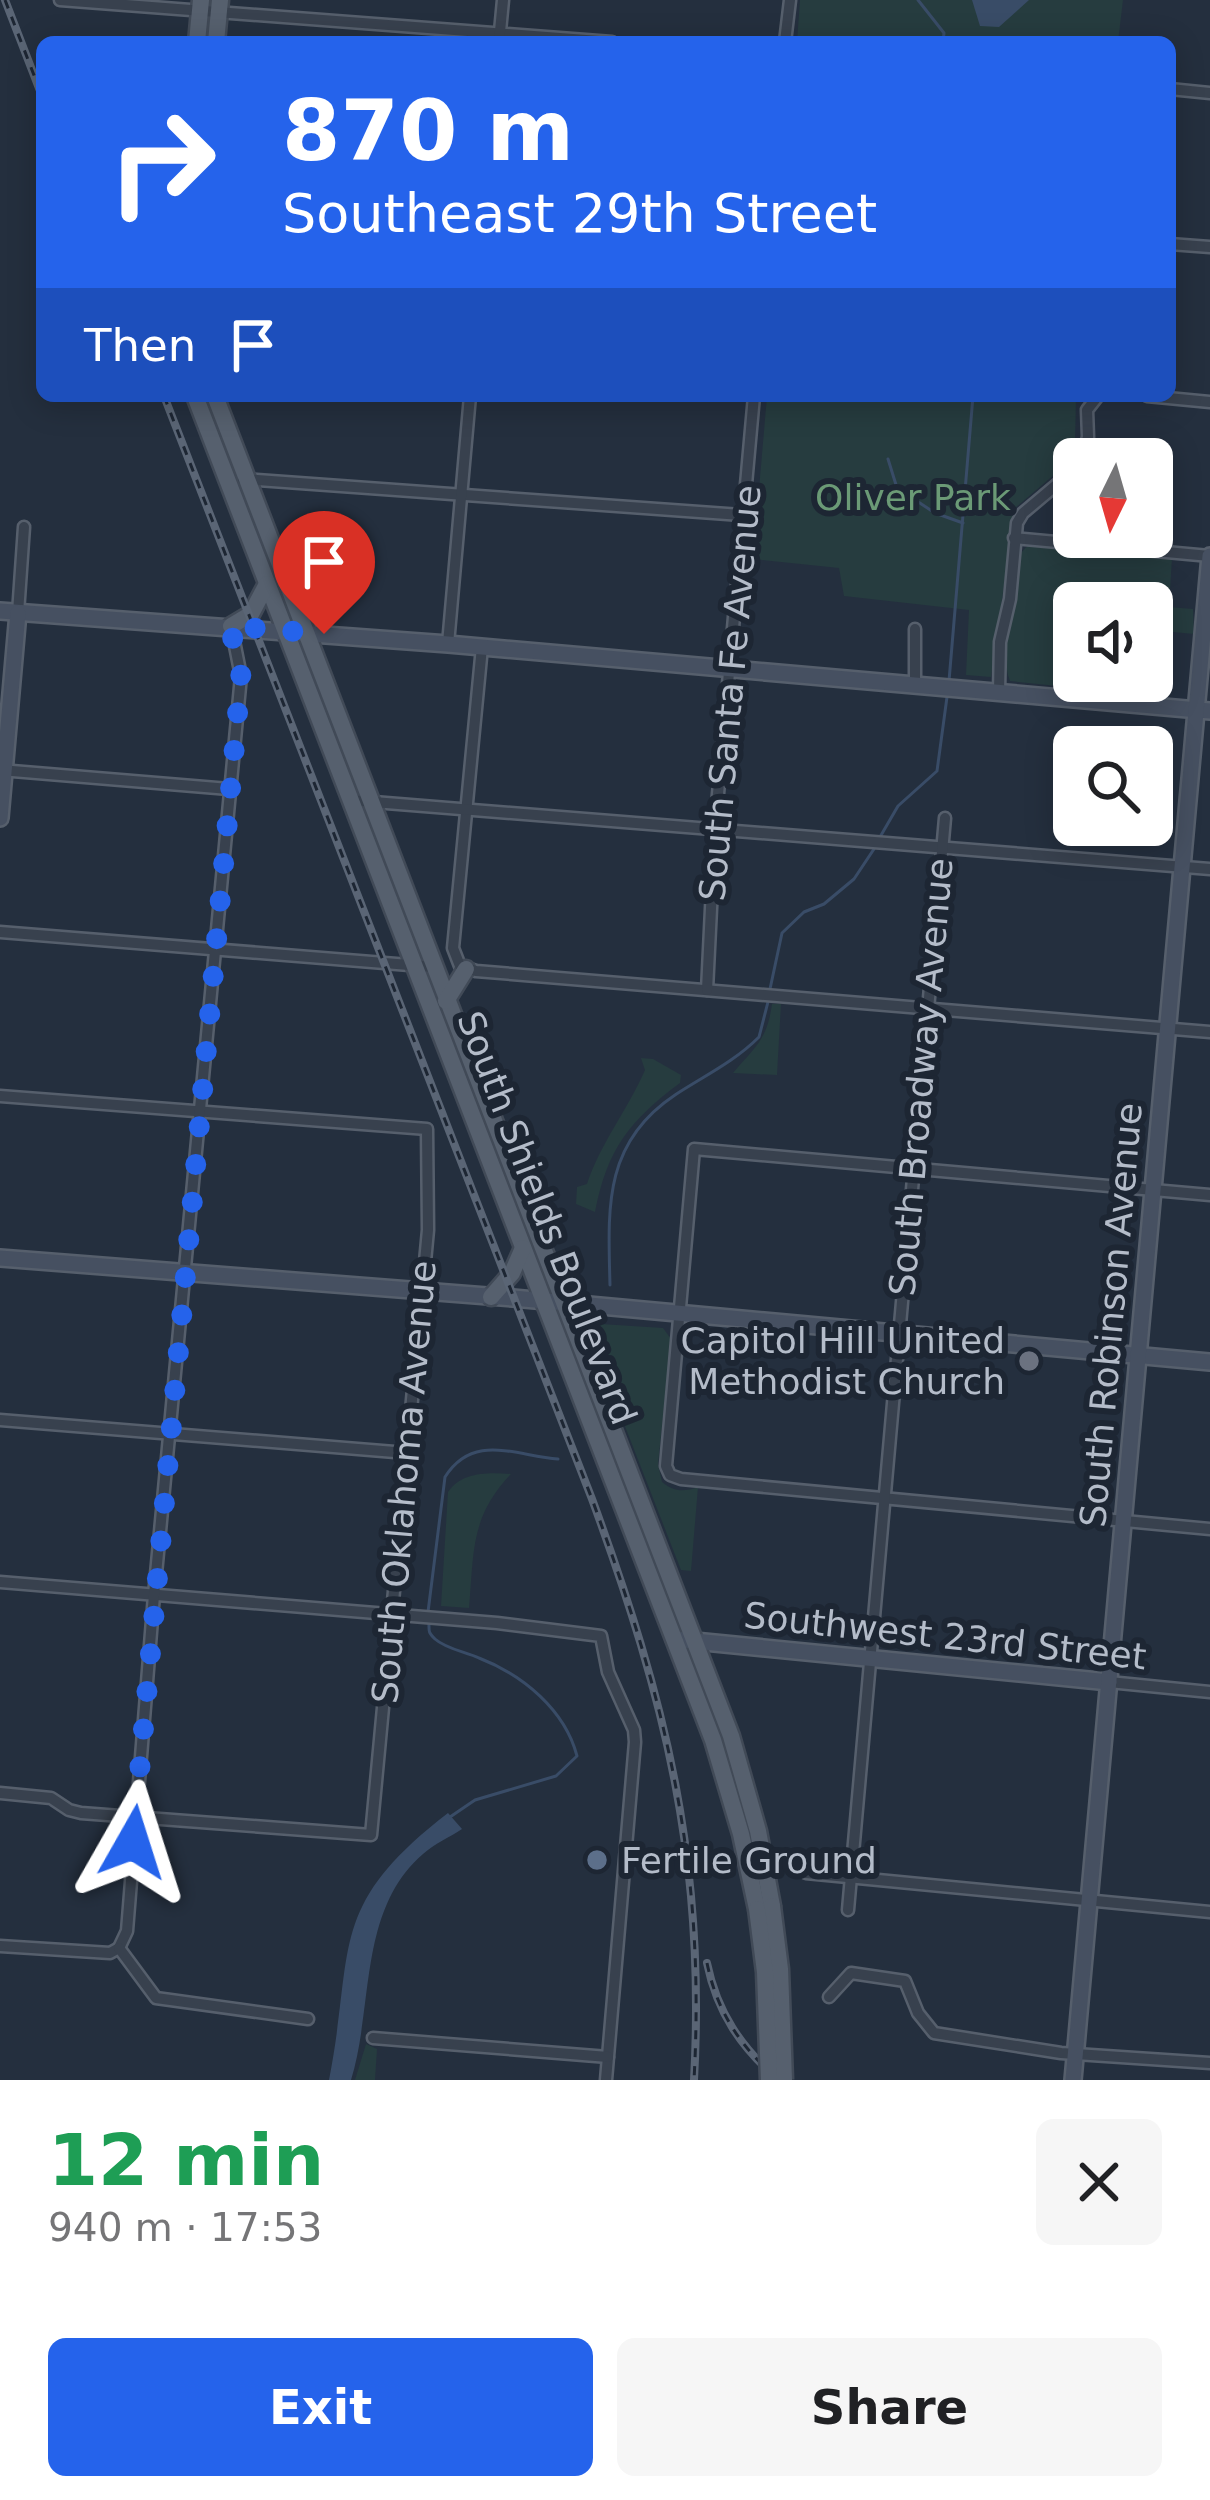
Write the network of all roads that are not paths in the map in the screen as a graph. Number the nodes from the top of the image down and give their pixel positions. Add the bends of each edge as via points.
1 (60, 0) edge
2 (502, 0) edge
3 (790, 0) edge
4 (210, 4) edge
5 (199, 36) edge
6 (215, 36) edge
7 (482, 36) edge
8 (499, 36) edge
9 (786, 36) edge
10 (1176, 90) edge
11 (1210, 93) edge
12 (1176, 244) edge
13 (1210, 247) edge
14 (1176, 399) edge
15 (199, 402) edge
16 (217, 402) edge
17 (470, 402) edge
18 (754, 402) edge
19 (1093, 402) edge
20 (1210, 402) edge
21 (1087, 438) edge
22 (237, 482) junction
23 (1053, 488) edge
24 (462, 492) junction
25 (750, 515) junction
26 (24, 527) dead end
27 (1014, 538) junction
28 (1210, 556) edge
29 (266, 584) junction
30 (0, 611) edge
31 (18, 613) junction
32 (230, 626) junction
33 (915, 629) dead end
34 (284, 630) junction
35 (304, 632) junction
36 (448, 644) junction
37 (482, 646) junction
38 (730, 669) junction
39 (921, 685) junction
40 (999, 692) junction
41 (1202, 710) edge
42 (2, 771) edge
43 (229, 789) junction
44 (350, 800) junction
45 (371, 801) junction
46 (468, 808) junction
47 (0, 818) edge
48 (945, 818) dead end
49 (716, 827) junction
50 (942, 846) junction
51 (1180, 866) junction
52 (1210, 869) edge
53 (0, 932) edge
54 (215, 949) junction
55 (414, 966) junction
56 (434, 968) junction
57 (466, 969) junction
58 (707, 990) junction
59 (446, 1001) junction
60 (927, 1007) junction
61 (1166, 1028) junction
62 (1210, 1032) edge
63 (0, 1096) edge
64 (200, 1111) junction
65 (492, 1143) junction
66 (913, 1168) junction
67 (1153, 1190) junction
68 (1210, 1195) edge
69 (523, 1249) junction
70 (0, 1258) edge
71 (184, 1273) junction
72 (422, 1292) junction
73 (491, 1297) junction
74 (544, 1301) junction
75 (565, 1306) junction
76 (679, 1315) junction
77 (898, 1334) junction
78 (1138, 1355) junction
79 (1210, 1362) edge
80 (0, 1420) edge
81 (169, 1434) junction
82 (407, 1453) junction
83 (884, 1500) junction
84 (1123, 1521) junction
85 (1210, 1529) edge
86 (0, 1582) edge
87 (154, 1595) junction
88 (391, 1615) junction
89 (674, 1639) junction
90 (694, 1642) junction
91 (870, 1662) junction
92 (1108, 1682) junction
93 (1210, 1691) edge
94 (0, 1793) edge
95 (136, 1817) junction
96 (806, 1873) dead end
97 (850, 1878) junction
98 (1089, 1900) junction
99 (764, 1907) junction
100 (848, 1910) dead end
101 (1210, 1912) edge
102 (0, 1946) edge
103 (119, 1948) junction
104 (829, 1997) dead end
105 (308, 2018) dead end
106 (373, 2038) dead end
107 (1076, 2053) junction
108 (608, 2056) junction
109 (1210, 2063) edge
110 (606, 2080) edge
111 (769, 2080) edge
112 (784, 2080) edge
113 (1073, 2080) edge

1 - 4 street
2 - 8 street
3 - 9 street
4 - 5 main road
4 - 6 main road
4 - 7 street
10 - 11 street
12 - 13 street
14 - 20 street
15 - 22 main road, South Shields Boulevard
16 - 22 main road, South Shields Boulevard
17 - 24 street
18 - 25 street, South Santa Fe Avenue
19 - 21 street
22 - 24 street
22 - 29 main road, South Shields Boulevard
22 - 35 main road, South Shields Boulevard
23 - 27 street via 1023,513
24 - 25 street
24 - 36 street
25 - 38 street, South Santa Fe Avenue
26 - 31 street
27 - 28 street
27 - 40 street
28 - 41 main road, South Robinson Avenue
29 - 32 main road via 251,614
29 - 34 main road, South Shields Boulevard
30 - 31 main road
31 - 32 main road
31 - 42 main road
32 - 34 main road
32 - 43 street via 241,676
33 - 39 street
34 - 35 main road
34 - 44 main road, South Shields Boulevard
35 - 36 main road
35 - 45 main road, South Shields Boulevard
36 - 37 main road
37 - 38 main road
37 - 46 street
38 - 39 main road
38 - 49 street, South Santa Fe Avenue
39 - 40 main road
40 - 41 main road
41 - 51 main road, South Robinson Avenue
42 - 43 street
42 - 47 main road
43 - 54 street
44 - 45 street
44 - 55 main road, South Shields Boulevard
45 - 46 street
45 - 56 main road, South Shields Boulevard
46 - 49 street
46 - 57 street via 453,948
48 - 50 street, South Broadway Avenue
49 - 50 street
49 - 58 street, South Santa Fe Avenue
50 - 51 street
50 - 60 street, South Broadway Avenue
51 - 52 street
51 - 61 main road, South Robinson Avenue
53 - 54 street
54 - 55 street
54 - 64 street
55 - 56 street
55 - 65 main road, South Shields Boulevard
56 - 59 main road, South Shields Boulevard
57 - 58 street
57 - 59 main road
58 - 60 street
59 - 65 main road, South Shields Boulevard
60 - 61 street
60 - 66 street, South Broadway Avenue
61 - 62 street
61 - 67 main road, South Robinson Avenue
63 - 64 street
64 - 71 street
64 - 72 street, South Oklahoma Avenue via 427,1130
65 - 69 main road, South Shields Boulevard
65 - 75 main road, South Shields Boulevard
66 - 67 street
66 - 76 street via 694,1149
66 - 77 street, South Broadway Avenue
67 - 68 street
67 - 78 main road, South Robinson Avenue
69 - 73 main road
69 - 74 main road, South Shields Boulevard
70 - 71 main road
71 - 72 main road
71 - 81 street
72 - 73 main road
72 - 82 street, South Oklahoma Avenue
73 - 74 main road
74 - 75 main road
74 - 89 main road, South Shields Boulevard
75 - 76 main road
75 - 90 main road, South Shields Boulevard
76 - 77 main road
76 - 83 street via 670,1475
77 - 78 main road
77 - 83 street, South Broadway Avenue
78 - 79 main road
78 - 84 main road, South Robinson Avenue
80 - 81 street
81 - 82 street
81 - 87 street
82 - 88 street, South Oklahoma Avenue
83 - 84 street
83 - 91 street, South Broadway Avenue
84 - 85 street
84 - 92 main road, South Robinson Avenue
86 - 87 street
87 - 88 street
87 - 95 street
88 - 95 street, South Oklahoma Avenue via 371,1835
88 - 108 street via 590,1632 604,1641 635,1742
89 - 90 main road, Southwest 23rd Street
89 - 99 main road, South Shields Boulevard
90 - 91 main road, Southwest 23rd Street
90 - 99 main road, South Shields Boulevard via 744,1777
91 - 92 main road, Southwest 23rd Street
91 - 97 street, South Broadway Avenue
92 - 93 street, Southwest 23rd Street
92 - 98 main road, South Robinson Avenue
94 - 95 street
95 - 103 street via 128,1930
96 - 97 street
97 - 98 street
97 - 100 street, South Broadway Avenue
98 - 101 street
98 - 107 main road, South Robinson Avenue
99 - 111 main road, South Shields Boulevard, bridge
99 - 112 main road, South Shields Boulevard, bridge via 780,1969
102 - 103 street
103 - 105 street via 162,2000
104 - 107 street via 851,1973 904,1981 934,2033
106 - 108 street
107 - 109 street
107 - 113 main road, South Robinson Avenue
108 - 110 street

